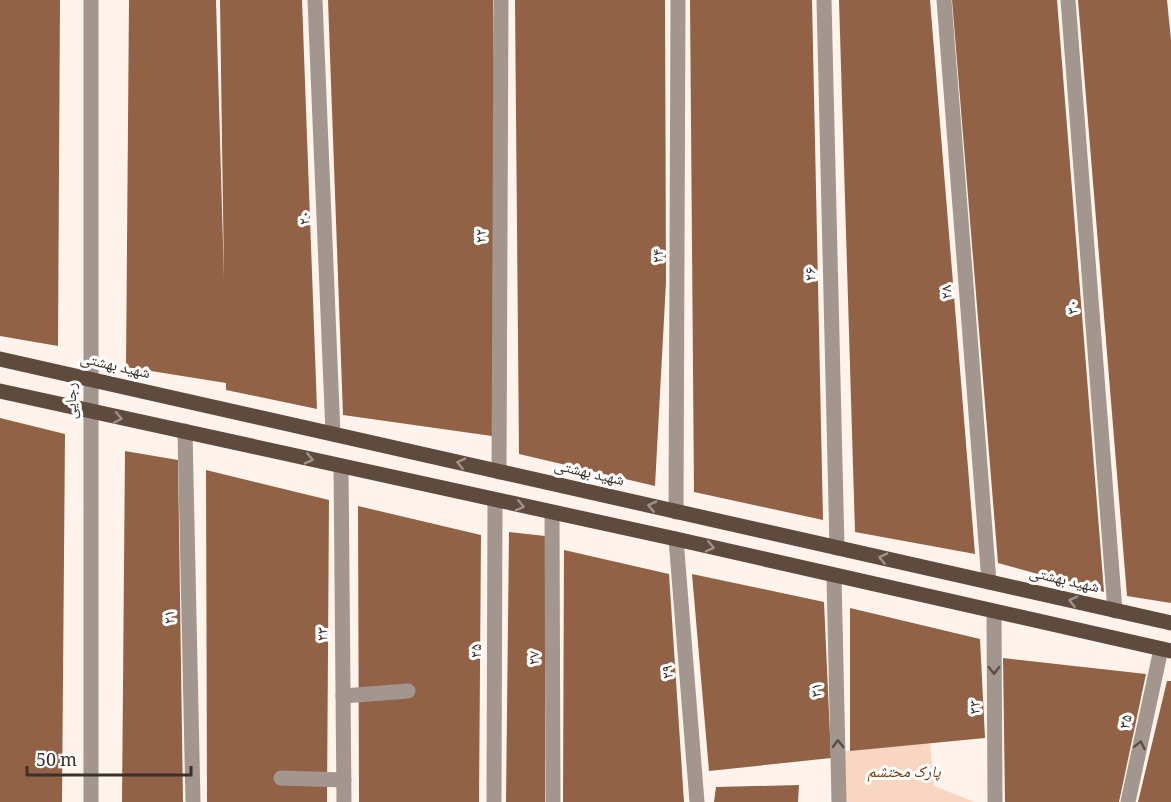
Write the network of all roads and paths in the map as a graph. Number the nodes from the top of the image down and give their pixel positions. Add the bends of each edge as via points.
1 (91, 0) edge
2 (315, 0) edge
3 (501, 0) edge
4 (678, 0) edge
5 (824, 0) edge
6 (944, 0) edge
7 (1068, 0) edge
8 (0, 359) edge
9 (90, 380) junction
10 (0, 391) edge
11 (90, 412) junction
12 (185, 431) junction
13 (333, 434) junction
14 (341, 466) junction
15 (499, 472) junction
16 (495, 501) junction
17 (676, 512) junction
18 (552, 513) junction
19 (676, 539) junction
20 (837, 548) junction
21 (834, 576) junction
22 (989, 582) junction
23 (1115, 611) junction
24 (994, 612) junction
25 (1171, 623) edge
26 (1166, 650) edge
27 (408, 691) dead end
28 (343, 696) junction
29 (281, 778) dead end
30 (344, 780) junction
31 (91, 802) edge
32 (193, 802) edge
33 (344, 802) edge
34 (494, 802) edge
35 (553, 802) edge
36 (697, 802) edge
37 (839, 802) edge
38 (995, 802) edge
39 (1128, 802) edge

1 - 9 street, رجایی
2 - 13 street, ۲۰
3 - 15 street, ۲۲
4 - 17 street, ۲۴
5 - 20 street, ۲۶
6 - 22 street, ۲۸
7 - 23 street, ۳۰
8 - 9 main road, شهید بهشتی
9 - 11 street, رجایی
9 - 13 main road, شهید بهشتی
10 - 11 main road
11 -> 12 main road
11 - 31 street, رجایی
12 -> 14 main road
12 - 32 street, ۲۱
15 -> 13 main road, شهید بهشتی
14 - 16 main road
14 - 28 street, ۲۳
17 -> 15 main road, شهید بهشتی
16 -> 18 main road
16 - 34 street, ۲۵
17 - 20 main road, شهید بهشتی
18 - 19 main road
18 - 35 street, ۲۷
19 -> 21 main road
19 - 36 street, ۲۹
22 -> 20 main road, شهید بهشتی
21 - 24 main road
37 -> 21 street, ۳۱
23 -> 22 main road, شهید بهشتی
23 - 25 main road, شهید بهشتی
24 - 26 main road
24 -> 38 street, ۳۳
39 -> 26 street, ۳۵
27 - 28 street
28 - 30 street, ۲۳
29 - 30 street
30 - 33 street, ۲۳

